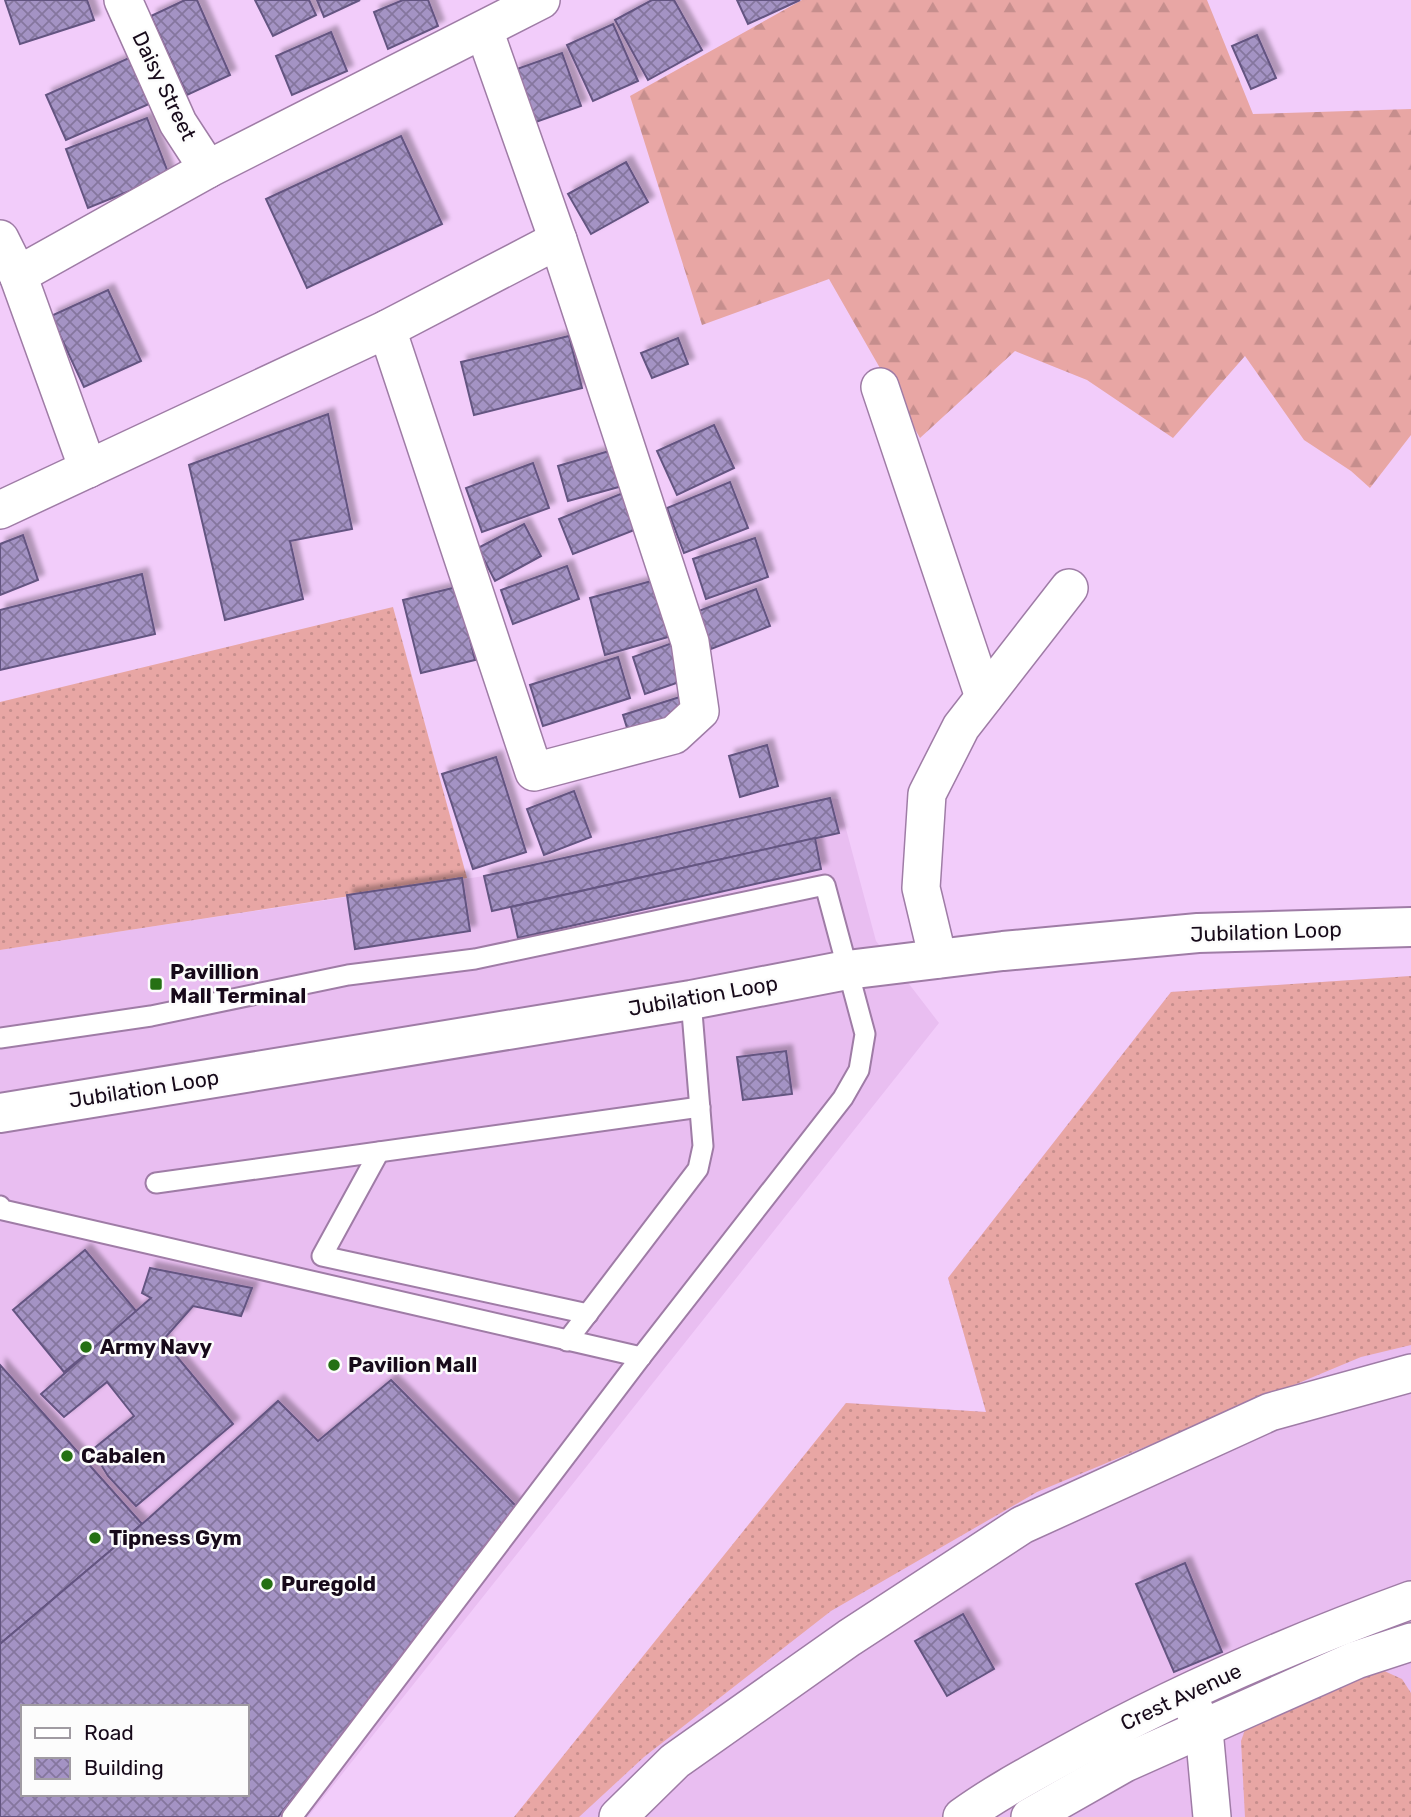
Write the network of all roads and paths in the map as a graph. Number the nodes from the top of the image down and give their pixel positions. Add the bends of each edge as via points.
1 (123, 0) edge
2 (541, 0) edge
3 (484, 30) junction
4 (208, 169) junction
5 (0, 239) edge
6 (558, 240) junction
7 (18, 275) junction
8 (387, 329) junction
9 (880, 387) dead end
10 (88, 469) junction
11 (0, 510) edge
12 (1069, 588) dead end
13 (984, 697) junction
14 (1411, 927) edge
15 (938, 960) junction
16 (847, 970) junction
17 (691, 1000) junction
18 (0, 1038) edge
19 (701, 1107) junction
20 (0, 1113) edge
21 (379, 1152) junction
22 (156, 1183) dead end
23 (0, 1206) edge
24 (588, 1314) junction
25 (567, 1340) junction
26 (641, 1357) junction
27 (1411, 1373) edge
28 (1411, 1600) edge
29 (1411, 1642) edge
30 (1186, 1692) junction
31 (1204, 1730) junction
32 (292, 1817) edge
33 (618, 1817) edge
34 (962, 1817) edge
35 (1030, 1817) edge
36 (1212, 1817) edge

1 - 4 street, Daisy Street via 178,123
2 - 3 street
3 - 4 street
3 - 6 street
4 - 7 street
5 - 7 street
6 - 8 street
6 - 8 street via 690,642 701,710 674,736 534,772
7 - 10 street
8 - 10 street
9 - 13 street
10 - 11 street
12 - 13 street
13 - 15 street via 961,727 927,794 921,888
14 - 15 main road, Jubilation Loop via 1198,933
15 - 16 main road, Jubilation Loop
16 - 17 main road, Jubilation Loop
16 - 18 lane via 825,885 475,959 348,975 151,1016
16 - 26 lane via 865,1034 859,1070 843,1098
17 - 19 lane
17 - 20 main road, Jubilation Loop
19 - 21 lane
19 - 24 lane via 703,1146 698,1169
21 - 22 lane
21 - 24 lane via 322,1256
23 - 25 lane
24 - 25 lane
25 - 26 lane
26 - 32 lane
27 - 33 street via 1270,1412 1022,1525 849,1638 675,1761
28 - 30 street, Crest Avenue
29 - 31 street, Crest Avenue via 1356,1660
30 - 31 street
30 - 34 street, Crest Avenue via 990,1797
31 - 35 street, Crest Avenue via 1125,1763
31 - 36 street

